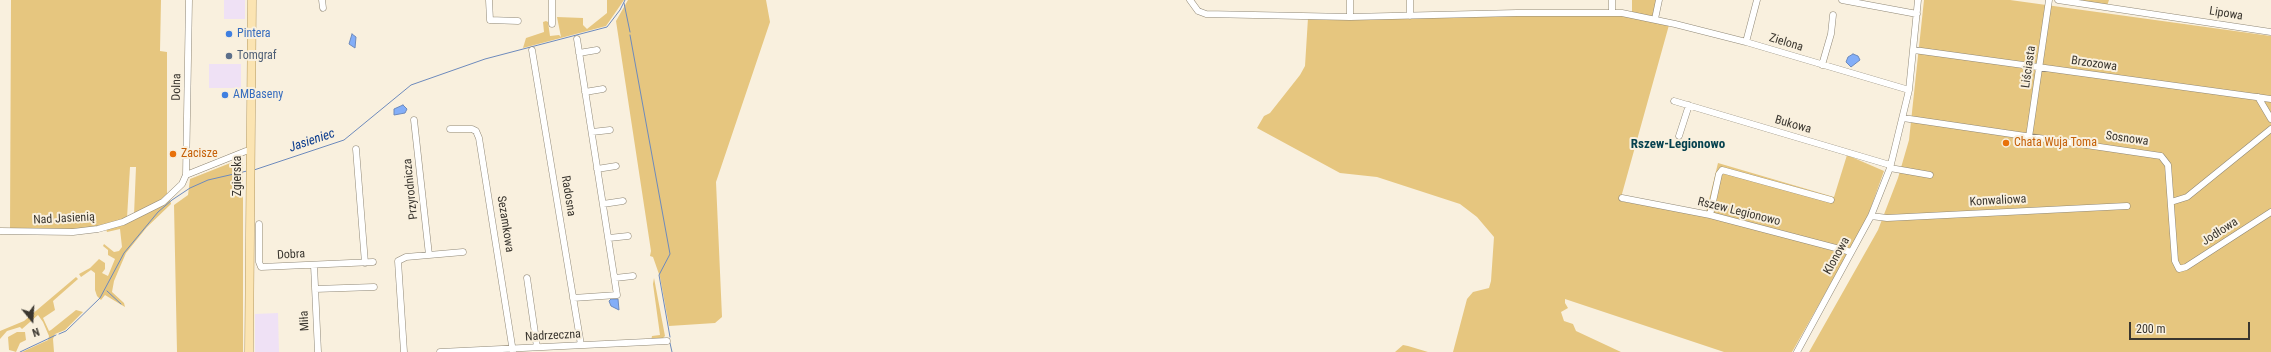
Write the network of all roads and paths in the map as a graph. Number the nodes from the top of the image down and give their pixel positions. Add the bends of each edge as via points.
1 (189, 0) edge
2 (252, 0) edge
3 (322, 0) edge
4 (489, 0) edge
5 (552, 0) edge
6 (1190, 0) edge
7 (1350, 0) edge
8 (1410, 0) edge
9 (1612, 0) edge
10 (1659, 0) edge
11 (1757, 0) edge
12 (1842, 0) edge
13 (1918, 0) edge
14 (2049, 0) edge
15 (2058, 0) edge
16 (323, 8) dead end
17 (1612, 13) junction
18 (1917, 14) junction
19 (1833, 15) dead end
20 (1410, 16) junction
21 (1350, 17) junction
22 (1655, 19) junction
23 (518, 21) dead end
24 (552, 24) dead end
25 (2271, 32) edge
26 (577, 39) dead end
27 (1746, 42) junction
28 (532, 50) dead end
29 (597, 50) dead end
30 (1914, 50) junction
31 (579, 53) junction
32 (1822, 65) junction
33 (2040, 68) junction
34 (603, 89) dead end
35 (1909, 90) junction
36 (585, 92) junction
37 (2258, 97) junction
38 (2271, 99) edge
39 (1674, 101) dead end
40 (1689, 105) junction
41 (1903, 118) junction
42 (2271, 119) edge
43 (414, 120) dead end
44 (450, 129) dead end
45 (2271, 129) edge
46 (610, 130) dead end
47 (592, 132) junction
48 (1679, 136) dead end
49 (2029, 137) junction
50 (356, 149) dead end
51 (250, 151) junction
52 (616, 166) dead end
53 (1890, 167) junction
54 (597, 169) junction
55 (186, 175) junction
56 (1930, 175) dead end
57 (1622, 198) dead end
58 (1831, 200) dead end
59 (623, 201) dead end
60 (2171, 202) junction
61 (603, 204) junction
62 (2127, 206) dead end
63 (2271, 212) edge
64 (1710, 215) junction
65 (1871, 216) junction
66 (259, 224) dead end
67 (0, 231) edge
68 (628, 236) dead end
69 (608, 238) junction
70 (463, 252) dead end
71 (1851, 252) junction
72 (429, 255) junction
73 (372, 262) dead end
74 (365, 263) junction
75 (314, 265) junction
76 (2179, 269) joint
77 (633, 276) dead end
78 (526, 278) dead end
79 (615, 278) junction
80 (374, 287) dead end
81 (315, 289) junction
82 (573, 298) junction
83 (667, 341) dead end
84 (581, 345) junction
85 (537, 347) junction
86 (513, 350) edge
87 (249, 352) edge
88 (318, 352) edge
89 (404, 352) edge
90 (440, 352) edge
91 (1797, 352) edge

1 - 55 street, Dolna
2 - 51 main road, Zgierska
3 - 16 street
4 - 23 street via 490,20
5 - 24 street
6 - 21 street, Zielona via 1200,13
7 - 21 street
8 - 20 street
9 - 17 street
10 - 22 street
11 - 27 street
12 - 18 street
13 - 18 street, Klonowa
14 - 33 street, Liściasta
15 - 25 street, Lipowa
17 - 20 street, Zielona
17 - 22 street, Zielona
18 - 30 street, Klonowa
19 - 32 street via 1831,34
20 - 21 street, Zielona
22 - 27 street, Zielona
26 - 31 street
27 - 32 street, Zielona
28 - 82 street, Radosna
29 - 31 street
30 - 33 street, Brzozowa
30 - 35 street, Klonowa
31 - 36 street
32 - 35 street, Zielona
33 - 37 street, Brzozowa
33 - 49 street, Liściasta
34 - 36 street
35 - 41 street, Klonowa
36 - 47 street
37 - 38 street, Brzozowa
37 - 42 street
39 - 40 street, Bukowa
40 - 48 street
40 - 53 street, Bukowa
41 - 49 street, Sosnowa
41 - 53 street, Klonowa
43 - 72 street, Przyrodnicza
44 - 86 street, Sezamkowa via 472,129 479,138
45 - 60 street via 2187,197
46 - 47 street
47 - 54 street
49 - 60 street, Sosnowa via 2161,156 2168,165
50 - 74 street
51 - 55 street
51 - 87 main road, Zgierska
52 - 54 street
53 - 56 street
53 - 65 street, Klonowa
54 - 61 street
55 - 67 street, Nad Jasienią via 182,184 163,202 123,222 73,232
57 - 64 street, Rszew Legionowo
58 - 64 street via 1722,170
59 - 61 street
60 - 76 street, Sosnowa via 2175,261
61 - 69 street
62 - 65 street, Konwaliowa via 1887,218
63 - 76 street, Jodłowa
64 - 71 street, Rszew Legionowo
65 - 71 street, Klonowa
66 - 75 street, Dobra via 259,262 262,267
68 - 69 street
69 - 79 street
70 - 72 street
71 - 91 street, Klonowa
72 - 89 street via 406,257 398,261
73 - 74 street, Dobra
74 - 75 street, Dobra
75 - 81 street, Miła
77 - 79 street
78 - 85 street
79 - 82 street via 617,295
80 - 81 street
81 - 88 street, Miła
82 - 84 street, Radosna
83 - 84 street, Nadrzeczna
84 - 85 street, Nadrzeczna
85 - 86 street, Nadrzeczna
86 - 90 street, Nadrzeczna

